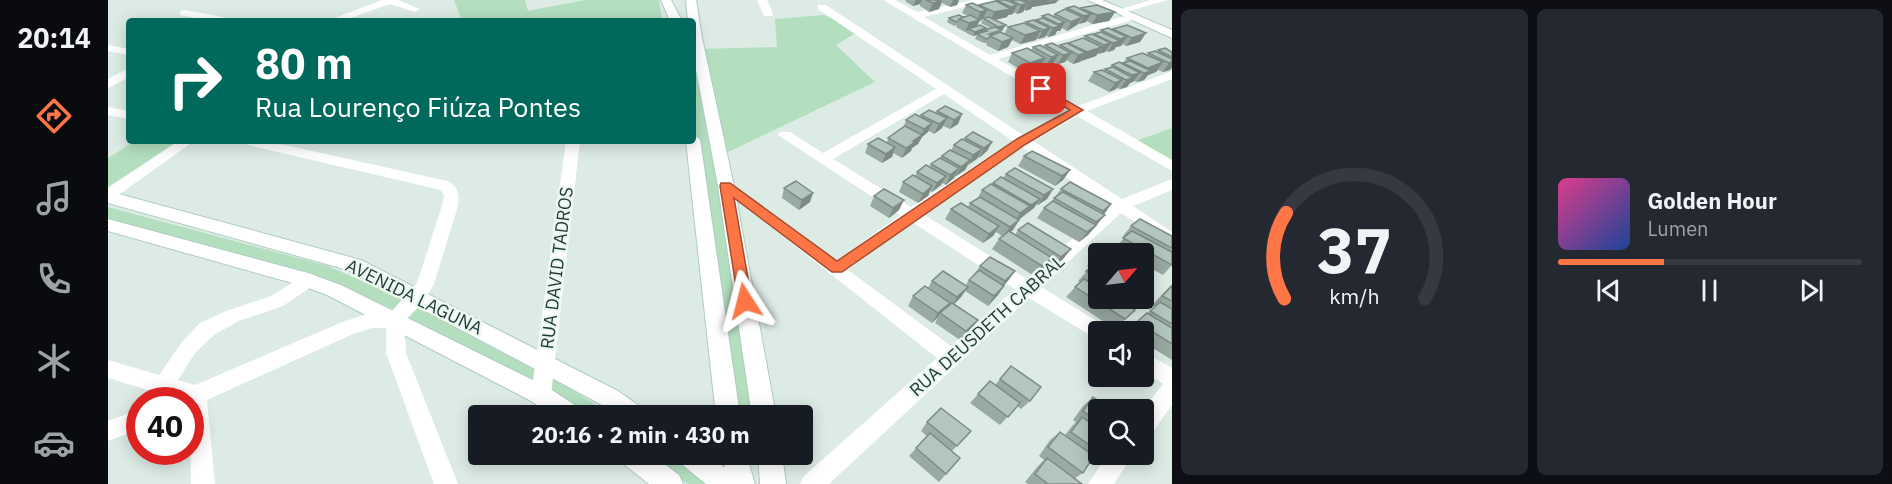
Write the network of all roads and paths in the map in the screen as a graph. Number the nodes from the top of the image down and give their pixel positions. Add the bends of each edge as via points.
1 (666, 0) edge
2 (677, 0) edge
3 (692, 0) edge
4 (762, 0) edge
5 (888, 0) edge
6 (987, 0) edge
7 (1093, 0) edge
8 (1163, 0) edge
9 (389, 1) edge
10 (822, 7) dead end
11 (415, 9) dead end
12 (1119, 11) junction
13 (184, 13) dead end
14 (768, 14) dead end
15 (914, 16) junction
16 (1132, 17) junction
17 (212, 18) edge
18 (341, 18) edge
19 (675, 18) edge
20 (675, 18) edge
21 (694, 18) edge
22 (1171, 33) edge
23 (696, 38) edge
24 (108, 48) edge
25 (126, 51) edge
26 (987, 58) junction
27 (126, 74) edge
28 (1172, 75) edge
29 (108, 84) edge
30 (944, 89) junction
31 (1078, 110) junction
32 (108, 111) edge
33 (126, 114) edge
34 (785, 135) dead end
35 (1022, 141) junction
36 (183, 144) edge
37 (261, 144) edge
38 (572, 144) edge
39 (694, 144) edge
40 (822, 159) junction
41 (1172, 166) edge
42 (1172, 184) edge
43 (726, 186) junction
44 (108, 196) edge
45 (1119, 206) junction
46 (912, 214) junction
47 (108, 225) edge
48 (1172, 240) edge
49 (328, 256) junction
50 (837, 269) junction
51 (308, 280) junction
52 (1030, 288) junction
53 (418, 296) junction
54 (395, 320) junction
55 (1088, 326) edge
56 (951, 358) junction
57 (545, 363) junction
58 (1154, 368) edge
59 (108, 369) edge
60 (1172, 380) edge
61 (164, 385) junction
62 (168, 387) edge
63 (1172, 388) edge
64 (204, 392) edge
65 (541, 395) junction
66 (555, 405) edge
67 (619, 405) edge
68 (727, 405) edge
69 (762, 405) edge
70 (1154, 412) edge
71 (126, 424) edge
72 (108, 431) edge
73 (200, 465) edge
74 (645, 465) edge
75 (702, 465) edge
76 (737, 465) edge
77 (771, 465) edge
78 (1114, 465) edge
79 (203, 484) edge
80 (446, 484) edge
81 (670, 484) edge
82 (726, 484) edge
83 (742, 484) edge
84 (773, 484) edge
85 (812, 484) edge
86 (1100, 484) edge

1 - 19 street
2 - 20 street
3 - 21 street
4 - 14 street
5 - 15 street
6 - 15 street
7 - 12 street
8 - 12 street
9 - 11 street
9 - 18 street
10 - 30 street
12 - 16 street
13 - 17 street
15 - 26 street
16 - 22 street
16 - 26 street
23 - 43 street
24 - 25 street
26 - 31 street
27 - 29 street
28 - 31 street
30 - 35 street
30 - 40 street
31 - 35 street
31 - 41 street
32 - 33 street
34 - 40 street
35 - 45 street
35 - 46 street
36 - 44 street
37 - 53 street via 447,186 452,196 429,274
38 - 57 street, RUA DAVID TADROS
39 - 68 street
40 - 46 street
42 - 45 street, RUA DEUSDETH CABRAL
43 - 50 street
43 - 69 street
44 - 49 street, AVENIDA LAGUNA
45 - 48 street
45 - 52 street, RUA DEUSDETH CABRAL
46 - 50 street
46 - 52 street
47 - 51 street, AVENIDA LAGUNA
49 - 51 street via 324,270
49 - 53 street, AVENIDA LAGUNA
50 - 56 street
51 - 54 street, AVENIDA LAGUNA
51 - 61 street via 276,301 207,329 186,350
52 - 55 street
52 - 56 street, RUA DEUSDETH CABRAL
53 - 54 street
53 - 57 street, AVENIDA LAGUNA
54 - 64 street via 372,320 347,328
54 - 65 street, AVENIDA LAGUNA
54 - 80 street via 396,353
56 - 85 street, RUA DEUSDETH CABRAL
57 - 65 street, RUA DAVID TADROS
57 - 67 street, AVENIDA LAGUNA
58 - 60 street
59 - 61 street
61 - 62 street
63 - 70 street
65 - 66 street, AVENIDA LAGUNA
71 - 72 street
73 - 79 street
74 - 81 street
75 - 82 street
76 - 83 street
77 - 84 street
78 - 86 street

